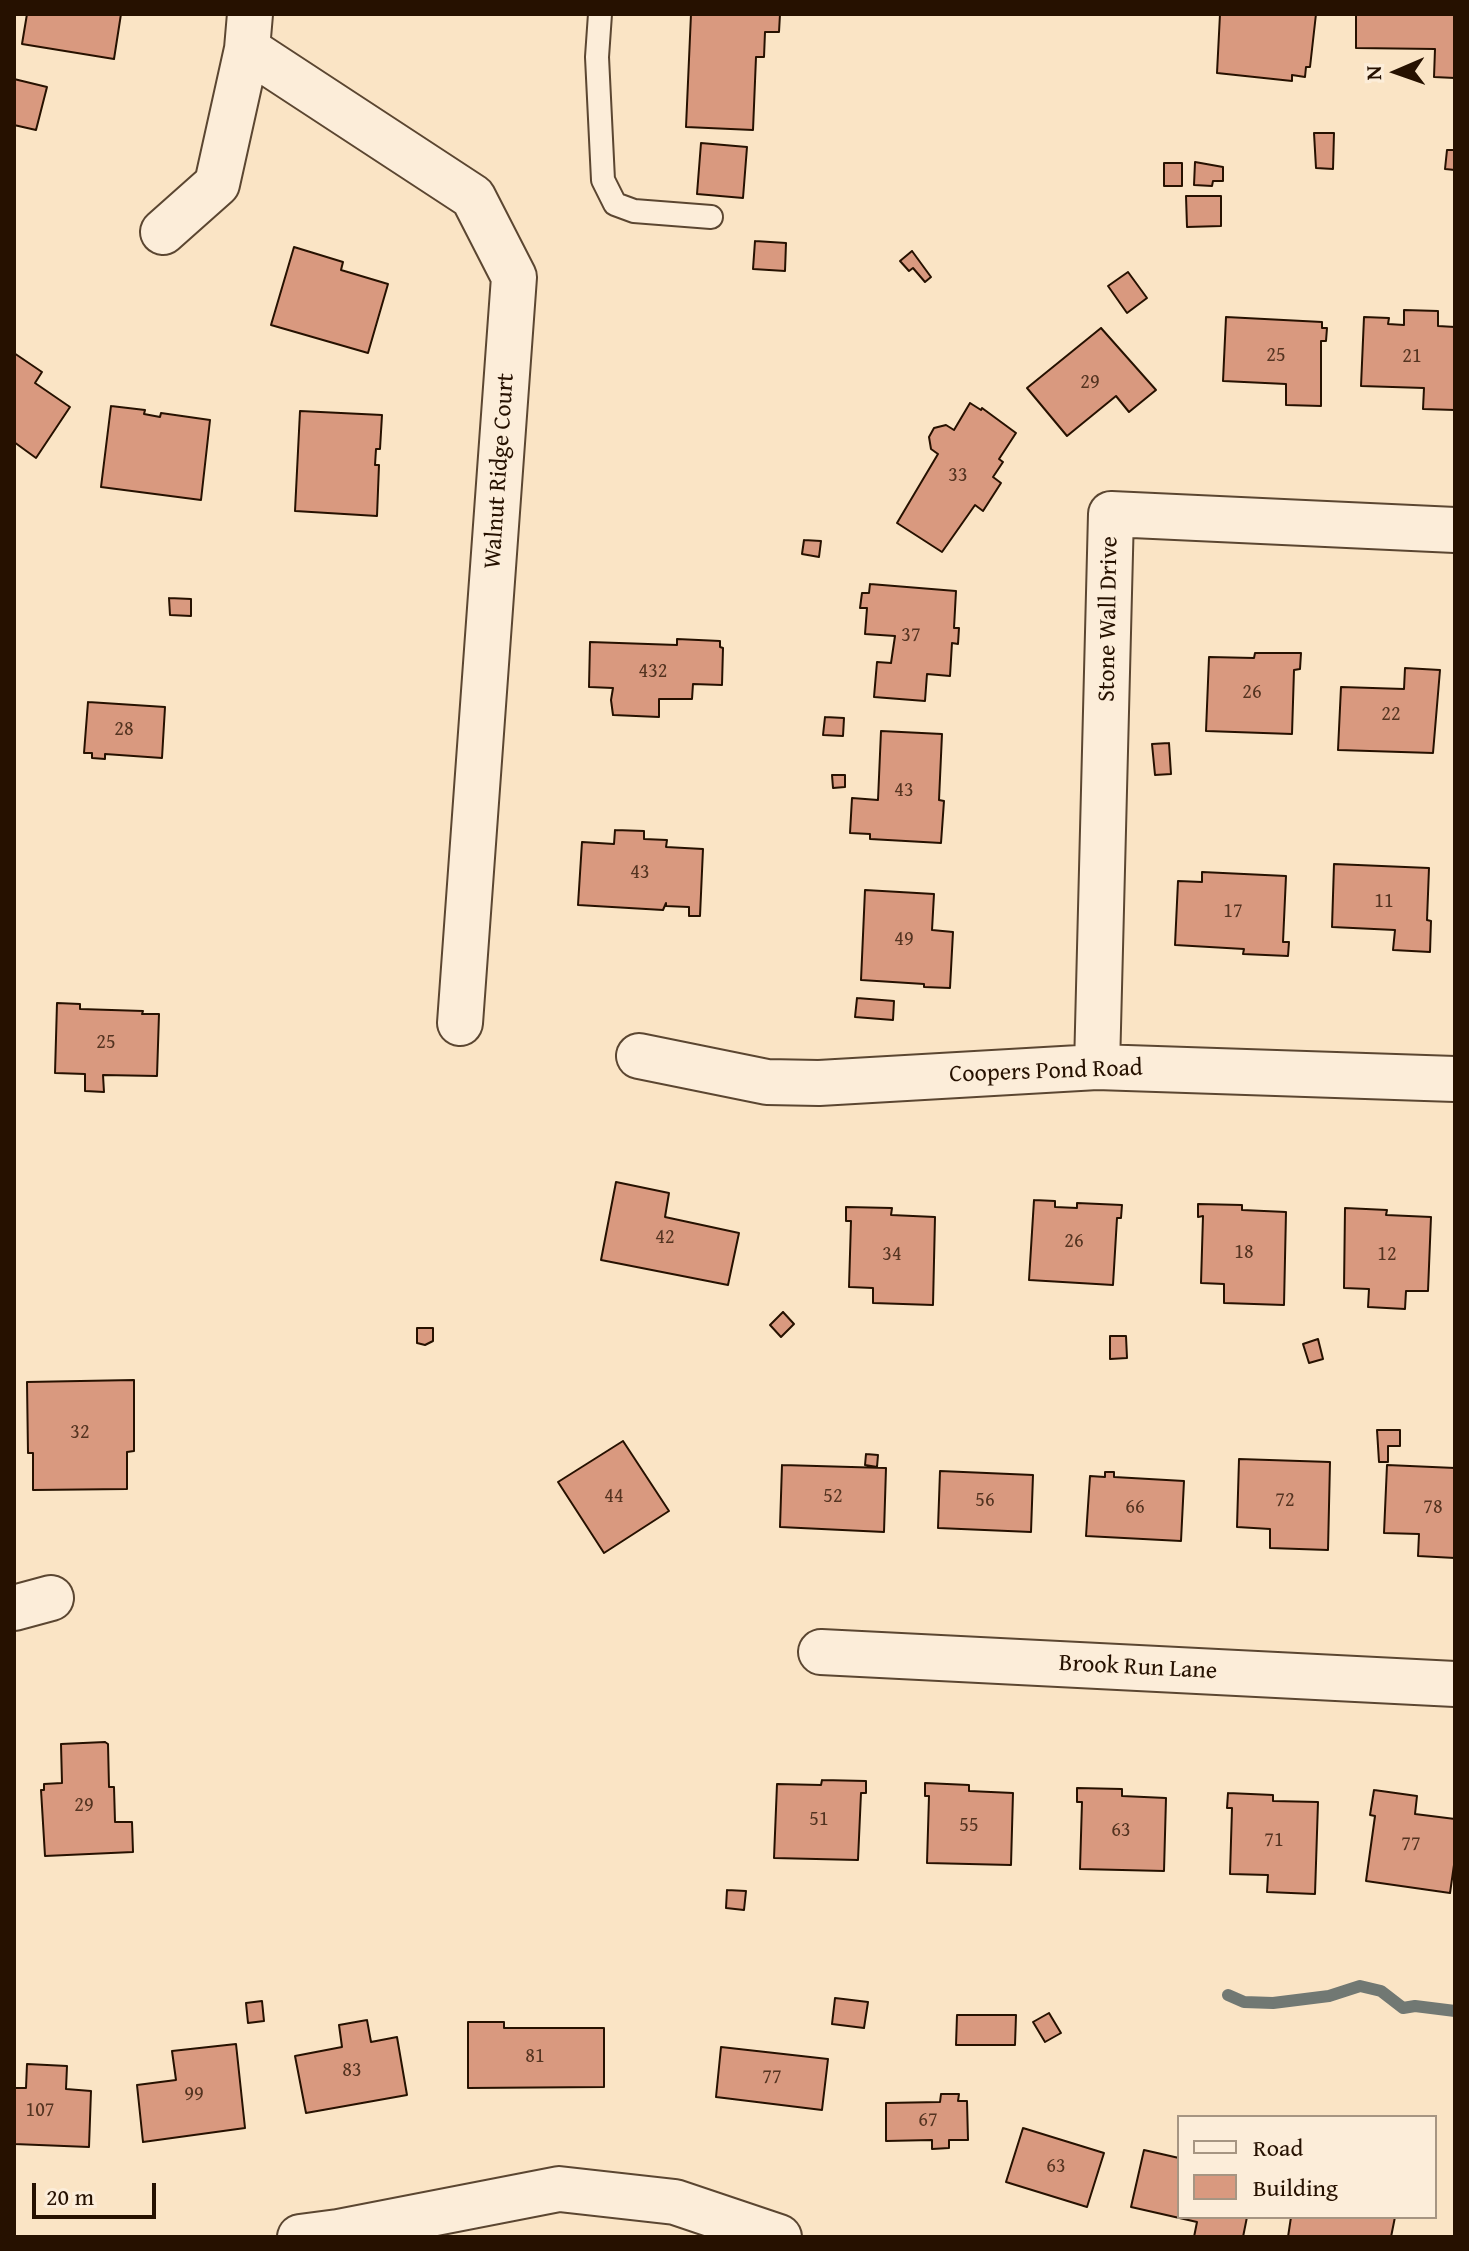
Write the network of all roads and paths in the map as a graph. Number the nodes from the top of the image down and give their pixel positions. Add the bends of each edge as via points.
1 (600, 14) edge
2 (249, 32) edge
3 (711, 217) dead end
4 (163, 232) dead end
5 (1455, 530) edge
6 (460, 1023) dead end
7 (639, 1056) dead end
8 (1097, 1067) junction
9 (1455, 1079) edge
10 (821, 1652) dead end
11 (1455, 1684) edge
12 (300, 2237) edge
13 (779, 2237) edge

1 - 3 lane via 603,180 615,204 634,211
2 - 4 street via 217,184
2 - 6 street, Walnut Ridge Court via 473,197 514,277
5 - 8 street, Stone Wall Drive via 1111,514
7 - 8 street, Coopers Pond Road via 767,1082
8 - 9 street, Coopers Pond Road
10 - 11 street, Brook Run Lane
12 - 13 street via 559,2189 675,2202

